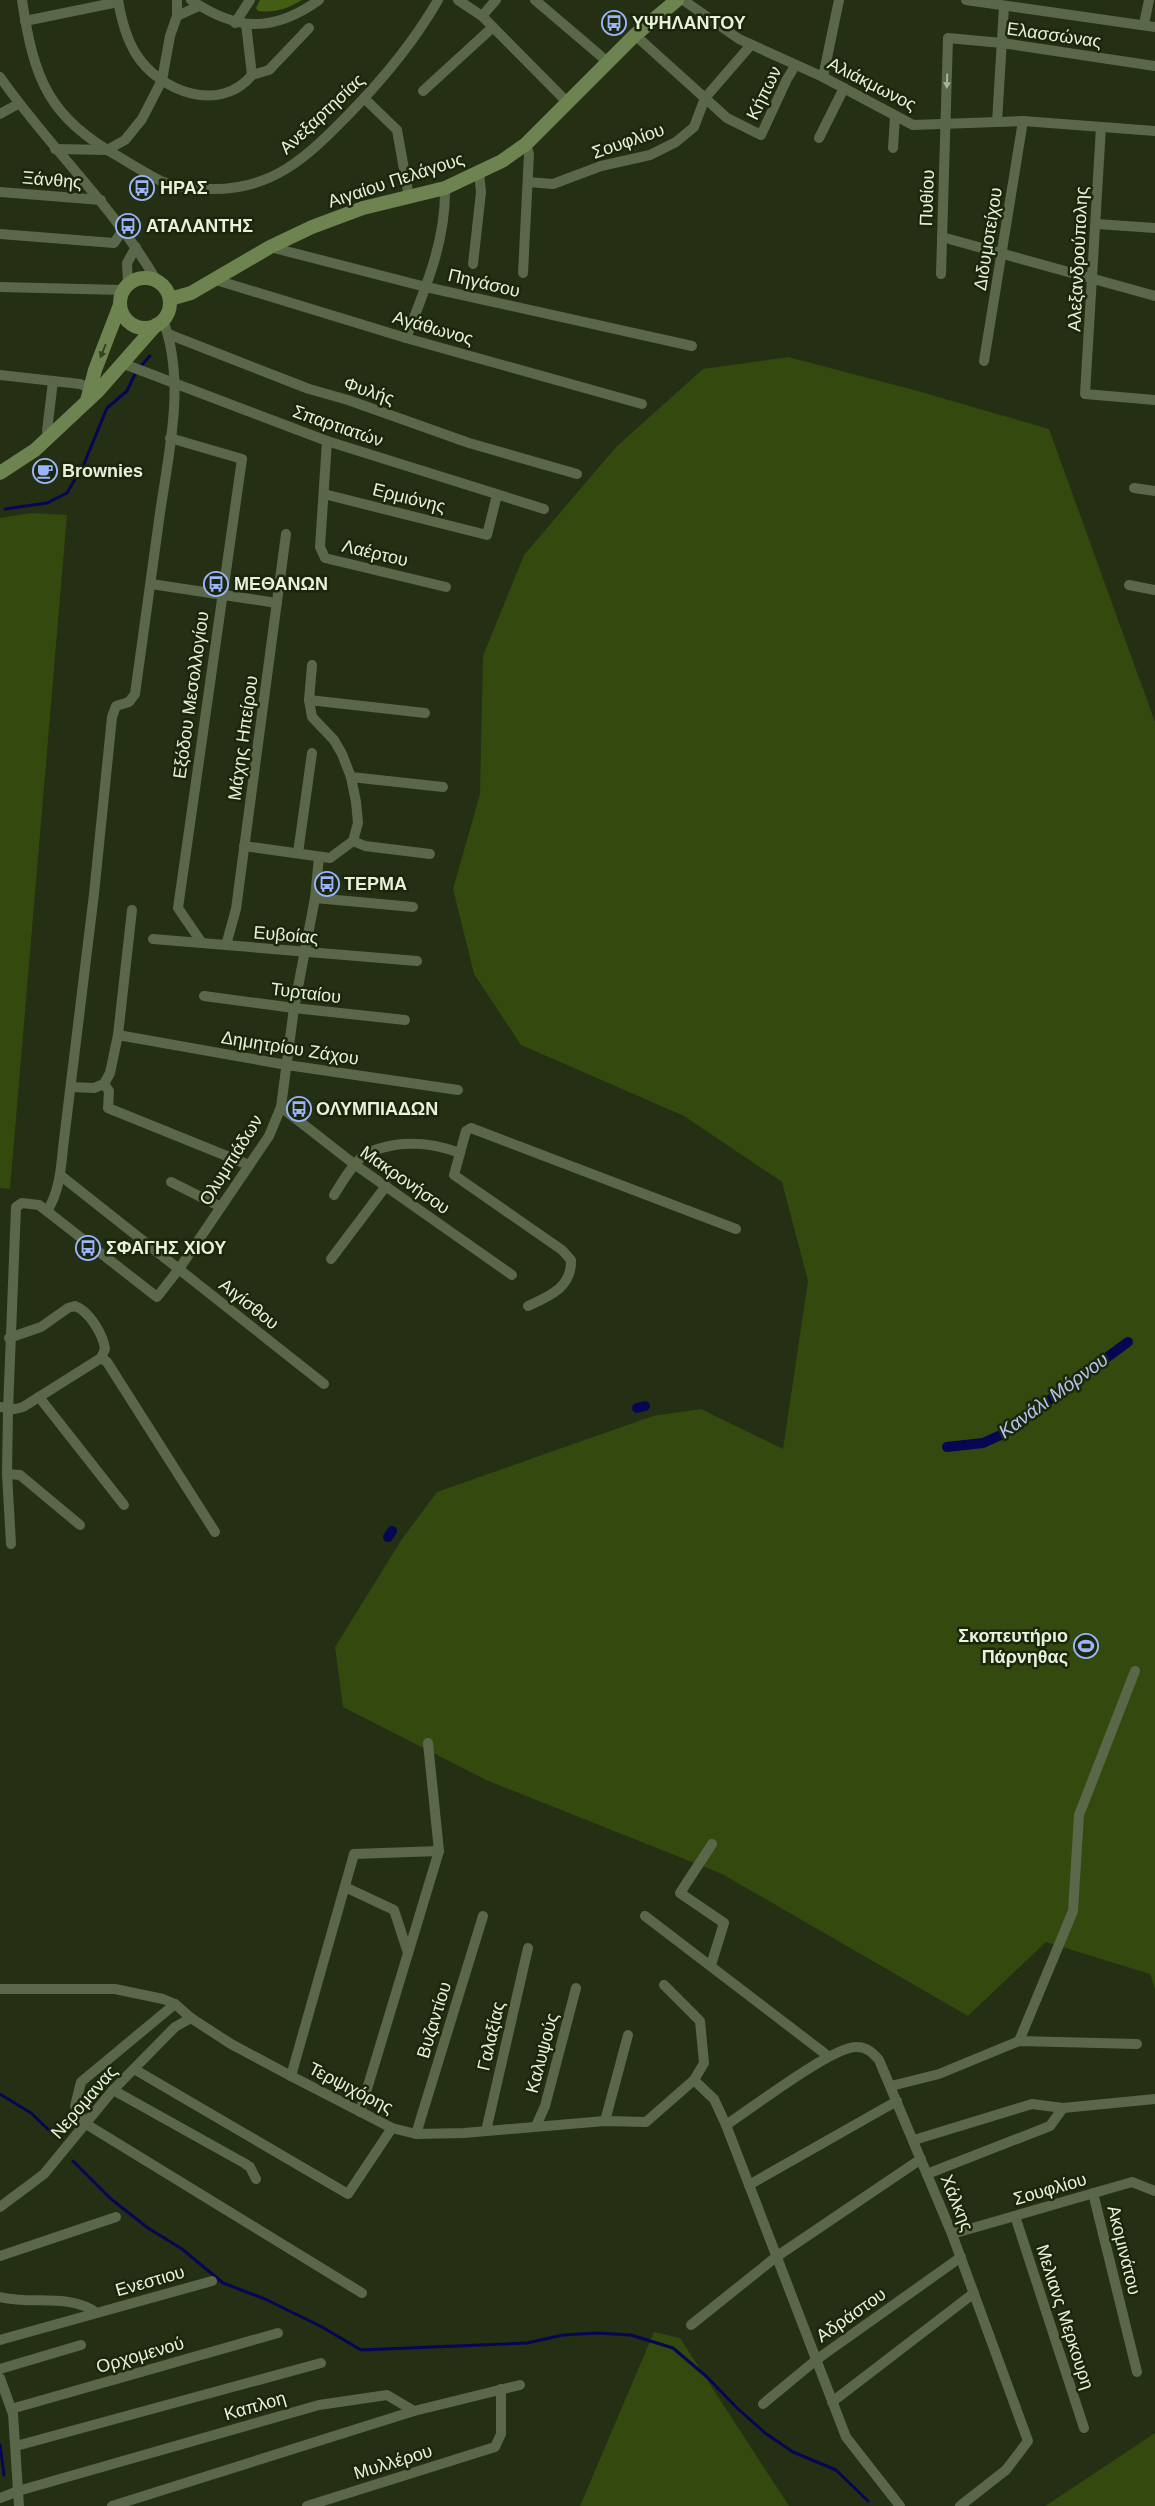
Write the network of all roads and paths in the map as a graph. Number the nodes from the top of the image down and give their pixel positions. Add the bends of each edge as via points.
1 (22, 0) edge
2 (177, 0) edge
3 (250, 0) edge
4 (319, 0) edge
5 (438, 0) edge
6 (458, 0) edge
7 (496, 0) edge
8 (535, 0) edge
9 (677, 0) edge
10 (683, 0) edge
11 (839, 0) edge
12 (966, 0) edge
13 (1149, 0) edge
14 (118, 1) edge
15 (195, 3) edge
16 (1004, 6) junction
17 (177, 16) junction
18 (482, 16) junction
19 (25, 21) junction
20 (241, 24) junction
21 (1144, 24) junction
22 (493, 27) junction
23 (1155, 27) edge
24 (310, 28) dead end
25 (635, 35) junction
26 (948, 38) joint
27 (1002, 43) junction
28 (750, 46) junction
29 (609, 63) junction
30 (795, 66) junction
31 (1155, 66) edge
32 (252, 75) junction
33 (0, 77) edge
34 (823, 77) junction
35 (162, 80) junction
36 (844, 88) junction
37 (423, 91) dead end
38 (364, 98) junction
39 (704, 98) junction
40 (568, 103) junction
41 (18, 104) junction
42 (0, 114) edge
43 (895, 116) junction
44 (1023, 121) junction
45 (997, 122) junction
46 (946, 124) junction
47 (1102, 127) junction
48 (1155, 131) edge
49 (819, 138) dead end
50 (526, 144) junction
51 (893, 148) dead end
52 (55, 150) junction
53 (107, 150) junction
54 (479, 173) junction
55 (528, 182) junction
56 (446, 188) junction
57 (0, 192) edge
58 (408, 197) junction
59 (101, 200) junction
60 (1097, 224) junction
61 (1155, 228) edge
62 (123, 230) junction
63 (0, 234) edge
64 (942, 237) junction
65 (136, 247) junction
66 (270, 247) junction
67 (1003, 254) junction
68 (473, 264) dead end
69 (523, 273) dead end
70 (941, 274) dead end
71 (156, 278) junction
72 (216, 280) junction
73 (1094, 280) junction
74 (0, 286) edge
75 (126, 287) junction
76 (426, 287) junction
77 (1155, 296) edge
78 (170, 299) junction
79 (120, 305) junction
80 (159, 323) junction
81 (168, 334) junction
82 (406, 338) junction
83 (692, 346) dead end
84 (984, 361) dead end
85 (124, 364) junction
86 (0, 375) edge
87 (53, 381) junction
88 (175, 383) junction
89 (91, 388) junction
90 (1155, 400) edge
91 (87, 402) junction
92 (642, 404) dead end
93 (51, 435) junction
94 (170, 438) junction
95 (327, 441) junction
96 (0, 473) edge
97 (577, 474) dead end
98 (1134, 488) dead end
99 (1155, 491) edge
100 (324, 494) junction
101 (498, 494) junction
102 (544, 509) dead end
103 (286, 534) dead end
104 (151, 584) junction
105 (1129, 585) dead end
106 (446, 587) dead end
107 (1155, 590) edge
108 (222, 595) junction
109 (277, 603) junction
110 (312, 665) dead end
111 (309, 700) junction
112 (425, 714) dead end
113 (312, 753) dead end
114 (352, 777) junction
115 (443, 787) dead end
116 (353, 841) junction
117 (244, 846) junction
118 (298, 853) junction
119 (430, 854) dead end
120 (319, 857) junction
121 (315, 898) junction
122 (413, 907) dead end
123 (132, 910) dead end
124 (153, 939) dead end
125 (202, 943) junction
126 (226, 945) junction
127 (304, 953) junction
128 (417, 961) dead end
129 (204, 996) dead end
130 (294, 1008) junction
131 (405, 1020) dead end
132 (118, 1035) junction
133 (287, 1065) junction
134 (104, 1084) junction
135 (71, 1087) junction
136 (458, 1090) dead end
137 (281, 1107) junction
138 (460, 1153) junction
139 (354, 1164) junction
140 (249, 1166) junction
141 (60, 1175) junction
142 (171, 1182) dead end
143 (386, 1186) junction
144 (334, 1195) dead end
145 (221, 1207) junction
146 (47, 1210) junction
147 (736, 1229) dead end
148 (331, 1259) dead end
149 (179, 1269) junction
150 (512, 1275) dead end
151 (528, 1306) dead end
152 (9, 1338) junction
153 (101, 1358) junction
154 (324, 1384) dead end
155 (39, 1397) junction
156 (4, 1409) edge
157 (7, 1474) junction
158 (124, 1505) dead end
159 (80, 1524) dead end
160 (215, 1532) dead end
161 (11, 1544) dead end
162 (1135, 1671) dead end
163 (428, 1743) dead end
164 (712, 1844) dead end
165 (439, 1852) junction
166 (345, 1887) junction
167 (483, 1916) dead end
168 (645, 1916) dead end
169 (528, 1948) dead end
170 (408, 1953) junction
171 (711, 1965) junction
172 (664, 1986) dead end
173 (576, 1988) dead end
174 (0, 1989) edge
175 (175, 2004) junction
176 (191, 2018) junction
177 (628, 2035) dead end
178 (1019, 2041) junction
179 (1137, 2044) dead end
180 (828, 2056) junction
181 (134, 2069) junction
182 (291, 2076) junction
183 (694, 2080) junction
184 (891, 2086) junction
185 (113, 2090) junction
186 (1155, 2098) edge
187 (897, 2101) junction
188 (1063, 2108) junction
189 (360, 2112) junction
190 (605, 2121) junction
191 (86, 2124) junction
192 (726, 2125) junction
193 (536, 2126) junction
194 (392, 2128) junction
195 (486, 2130) junction
196 (416, 2134) junction
197 (914, 2140) junction
198 (921, 2159) junction
199 (928, 2174) junction
200 (256, 2179) dead end
201 (749, 2185) junction
202 (1155, 2191) edge
203 (1093, 2193) junction
204 (0, 2207) edge
205 (1014, 2216) junction
206 (116, 2217) dead end
207 (952, 2234) junction
208 (0, 2256) edge
209 (776, 2257) junction
210 (961, 2258) junction
211 (212, 2281) dead end
212 (362, 2293) dead end
213 (974, 2293) junction
214 (0, 2297) edge
215 (97, 2313) junction
216 (691, 2325) dead end
217 (278, 2333) dead end
218 (0, 2340) edge
219 (81, 2345) dead end
220 (816, 2360) junction
221 (321, 2363) dead end
222 (0, 2369) edge
223 (1138, 2372) dead end
224 (0, 2378) edge
225 (520, 2385) dead end
226 (501, 2389) junction
227 (832, 2402) junction
228 (763, 2404) dead end
229 (11, 2409) junction
230 (414, 2411) junction
231 (1084, 2428) dead end
232 (16, 2446) junction
233 (18, 2491) junction
234 (0, 2498) edge
235 (897, 2505) edge
236 (19, 2506) edge
237 (112, 2506) edge
238 (307, 2506) edge
239 (960, 2506) edge

1 - 19 street, Ανεξαρτησίας
2 - 17 street
3 - 20 street
4 - 20 street via 304,11 277,21
5 - 38 street, Ανεξαρτησίας via 423,26
6 - 18 street
7 - 18 street
8 - 29 street
9 - 25 main road, Αιγαίου Πελάγους
10 - 28 street, Αλιάκμωνος
11 - 34 street
12 - 16 street
13 - 21 street
14 - 19 street
14 - 35 street via 136,54 146,68
15 - 17 street
15 - 20 street via 209,13
16 - 21 street
16 - 27 street
17 - 35 street
18 - 22 street
19 - 53 street, Ανεξαρτησίας via 33,59 48,96 72,123
20 - 32 street
21 - 23 street
22 - 37 street
22 - 40 street
24 - 32 street via 269,70
25 - 29 main road, Αιγαίου Πελάγους
25 - 39 street
26 - 27 street, Ελασσώνας
26 -> 46 street, Πυθίου
27 - 31 street, Ελασσώνας
27 - 45 street
28 - 30 street, Αλιάκμωνος
28 - 39 street, Σουφλίου
29 - 40 main road, Αιγαίου Πελάγους
30 - 34 street, Αλιάκμωνος
30 - 39 street, Κήπων via 761,135 727,118
32 - 35 street via 244,85 211,96 194,95
33 - 41 street
34 - 36 street, Αλιάκμωνος
35 - 53 street via 142,119 125,140
36 - 43 street, Αλιάκμωνος
36 - 49 street
38 - 53 street, Ανεξαρτησίας via 311,152 280,174 253,185 221,190 190,188 162,181
38 - 58 street via 397,130
39 - 55 street, Σουφλίου via 694,127 676,142 650,155 601,166 553,184
40 - 50 main road, Αιγαίου Πελάγους
41 - 42 street
41 - 52 street
43 - 46 street, Αλιάκμωνος via 913,125
43 - 51 street
44 - 45 street, Αλιάκμωνος
44 - 47 street, Αλιάκμωνος
44 - 67 street, Διδυμοτείχου
45 - 46 street, Αλιάκμωνος
46 - 64 street, Πυθίου
47 - 48 street, Αλιάκμωνος
47 - 60 street, Αλεξανδρούπολης
50 - 54 main road, Αιγαίου Πελάγους
50 - 55 street
52 - 53 street
52 - 59 street
54 - 56 main road, Αιγαίου Πελάγους
54 - 68 street via 481,192
55 - 69 street
56 - 58 main road, Αιγαίου Πελάγους
56 - 76 street via 444,228
57 - 59 street, Ξάνθης
58 - 66 main road, Αιγαίου Πελάγους via 363,208
59 - 62 street
60 - 61 street
60 - 73 street, Αλεξανδρούπολης
62 - 63 street via 114,243
62 - 65 street
64 - 67 street
64 - 70 street, Πυθίου
65 - 71 street
65 - 75 street via 127,263
66 - 72 main road, Αιγαίου Πελάγους
66 - 76 street, Πηγάσου
67 - 73 street
67 - 84 street, Διδυμοτείχου
71 - 75 main road via 143,278
71 - 78 main road
72 - 78 main road, Αιγαίου Πελάγους
72 - 82 street, Αγάθωνος
73 - 77 street
73 - 90 street, Αλεξανδρούπολης via 1085,394
74 - 75 street
75 - 79 main road
76 - 82 street
76 - 83 street, Πηγάσου
78 - 80 main road via 170,307
79 - 80 main road via 126,320 133,325 140,327
79 -> 89 main road
80 - 81 street
80 - 85 main road
81 - 88 street
81 - 97 street, Φυλής via 309,389 469,444
82 - 92 street, Αγάθωνος
85 - 88 street, Σπαρτιατών
85 - 91 main road
86 - 87 street
87 - 89 street
87 - 93 street via 47,431
88 - 94 street
88 - 95 street, Σπαρτιατών
89 - 91 main road
91 - 93 main road
93 - 96 main road
94 - 104 street
94 - 108 street, Εξόδου Μεσολλογίου via 242,459
95 - 100 street, Λαέρτου
95 - 101 street, Σπαρτιατών
98 - 99 street
100 - 101 street, Ερμιόνης via 487,535
100 - 106 street, Λαέρτου via 320,547 325,558
101 - 102 street, Σπαρτιατών
103 - 109 street, Μάχης Ηπείρου
104 - 108 street
104 - 135 street via 135,694 130,702 116,706 112,717
105 - 107 street
108 - 109 street
108 - 125 street, Εξόδου Μεσολλογίου via 178,908
109 - 117 street, Μάχης Ηπείρου
110 - 111 street
111 - 112 street
111 - 114 street via 312,717 334,740
113 - 118 street
114 - 115 street
114 - 116 street via 358,823
116 - 119 street via 365,846
116 - 120 street via 330,858
117 - 118 street
117 - 126 street, Μάχης Ηπείρου via 236,909
118 - 120 street
120 - 121 street, Ολυμπιάδων
121 - 122 street
121 - 127 street, Ολυμπιάδων
123 - 132 street
124 - 125 street, Ευβοίας
125 - 126 street, Ευβοίας
126 - 127 street, Ευβοίας
127 - 128 street, Ευβοίας
127 - 130 street, Ολυμπιάδων
129 - 130 street, Τυρταίου
130 - 131 street, Τυρταίου
130 - 133 street, Ολυμπιάδων
132 - 133 street, Δημητρίου Ζάχου
132 - 134 street via 110,1073
133 - 136 street, Δημητρίου Ζάχου
133 - 137 street, Ολυμπιάδων
134 - 135 street via 94,1088
134 - 140 street via 109,1091 108,1108
135 - 141 street
137 - 139 street, Μακρονήσου
137 - 140 street, Ολυμπιάδων via 269,1136
138 - 139 street via 418,1142 391,1145 366,1153
138 - 147 street via 466,1131 471,1128
138 - 151 street via 454,1175 562,1250 571,1260 567,1282 548,1297
139 - 143 street, Μακρονήσου
139 - 144 street
140 - 145 street, Ολυμπιάδων
141 - 146 street via 53,1203
141 - 149 street, Αιγίσθου
142 - 145 street
143 - 148 street
143 - 150 street, Μακρονήσου
145 - 149 street, Ολυμπιάδων
146 - 149 street, Ολυμπιάδων via 157,1297
146 - 152 street via 30,1203 16,1207
149 - 154 street, Αιγίσθου
152 - 153 street via 41,1327 75,1306 86,1314 99,1332 105,1349
152 - 156 street
153 - 155 street
153 - 160 street via 107,1362
155 - 156 street via 23,1407
155 - 158 street
156 - 157 street
157 - 159 street via 20,1475
157 - 161 street
162 - 178 street via 1079,1815 1073,1911
163 - 165 street
164 - 171 street via 680,1893 724,1923
165 - 166 street via 354,1854
165 - 170 street
166 - 170 street via 394,1910
166 - 182 street
167 - 196 street, Βυζαντίου
168 - 171 street
169 - 195 street, Γαλαξίας
170 - 189 street
171 - 180 street
172 - 183 street via 700,2021 704,2063
173 - 193 street, Καλυψούς via 545,2106
174 - 175 street, Τερψιχόρης via 115,1989
175 - 176 street, Τερψιχόρης
175 - 191 street via 81,2082 75,2106
176 - 181 street, Νερομανας via 175,2027
176 - 182 street, Τερψιχόρης
177 - 190 street
178 - 179 street
178 - 184 street via 939,2074
180 - 184 street, Χάλκης via 855,2046 866,2049 879,2060
180 - 192 street, Χάλκης
181 - 185 street, Νερομανας
181 - 194 street via 348,2194
182 - 189 street, Τερψιχόρης
183 - 190 street, Τερψιχόρης via 646,2122
183 - 192 street via 714,2100
184 - 187 street, Χάλκης
185 - 191 street, Νερομανας
185 - 200 street via 244,2162
186 - 188 street
187 - 197 street, Χάλκης
187 - 201 street
188 - 197 street via 1032,2104
188 - 199 street via 1050,2126
189 - 194 street, Τερψιχόρης
190 - 193 street, Τερψιχόρης
191 - 204 street, Νερομανας via 44,2174
191 - 212 street
192 - 201 street
193 - 195 street, Τερψιχόρης
194 - 196 street, Τερψιχόρης
195 - 196 street, Τερψιχόρης
197 - 198 street, Χάλκης
198 - 199 street, Χάλκης
198 - 209 street
199 - 207 street, Χάλκης
201 - 209 street
202 - 203 street, Σουφλίου via 1132,2182
203 - 205 street, Σουφλίου
203 - 223 street, Ακομινάτου
205 - 207 street, Σουφλίου
205 - 231 street, Μελιανς Μερκουρη
206 - 208 street
207 - 210 street, Χάλκης
209 - 216 street
209 - 220 street
210 - 213 street, Χάλκης
210 - 220 street, Αδράστου
211 - 215 street, Ενεστιου
213 - 227 street
213 - 239 street, Χάλκης via 1028,2441 1006,2470
214 - 215 street, Ενεστιου via 81,2304
215 - 218 street, Ενεστιου
217 - 229 street, Ορχομενού
219 - 222 street
220 - 227 street
220 - 228 street, Αδράστου
221 - 232 street
224 - 229 street
225 - 226 street
226 - 230 street
226 - 238 street, Μυλλέρου via 501,2434 499,2442 490,2450
227 - 235 street via 846,2437
229 - 232 street
230 - 233 street, Καπλοη via 387,2395 319,2405
230 - 237 street
232 - 233 street
233 - 234 street, Καπλοη
233 - 236 street

